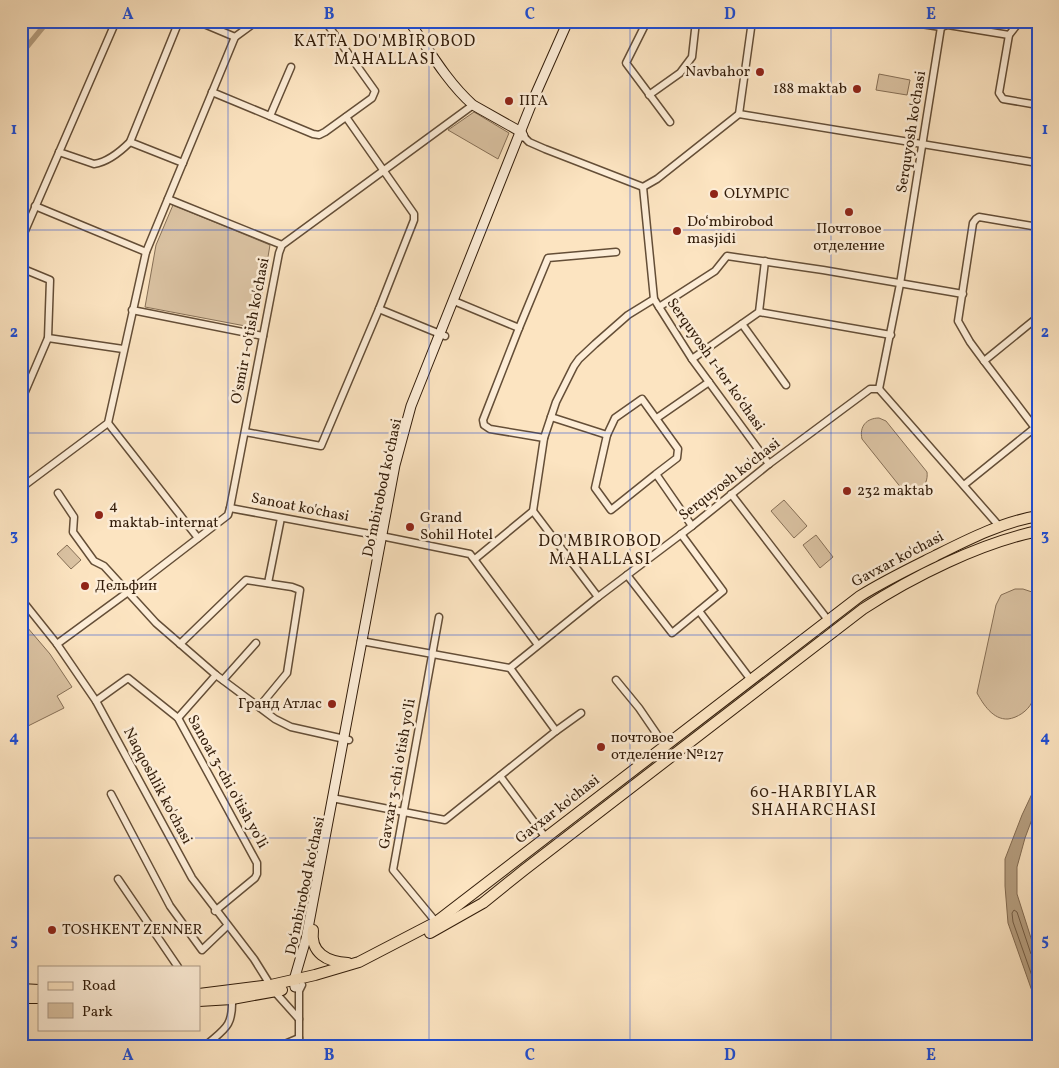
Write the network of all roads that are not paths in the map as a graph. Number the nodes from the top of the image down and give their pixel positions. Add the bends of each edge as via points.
1 (116, 21) edge
2 (179, 21) edge
3 (198, 21) edge
4 (257, 21) edge
5 (325, 21) edge
6 (409, 21) edge
7 (568, 21) edge
8 (573, 21) edge
9 (647, 21) edge
10 (696, 21) edge
11 (752, 21) edge
12 (901, 21) edge
13 (1020, 21) edge
14 (942, 24) edge
15 (1009, 35) junction
16 (235, 36) junction
17 (291, 67) dead end
18 (212, 92) junction
19 (649, 95) junction
20 (473, 105) junction
21 (1038, 105) edge
22 (739, 114) junction
23 (270, 116) junction
24 (346, 117) junction
25 (670, 122) dead end
26 (524, 136) junction
27 (130, 142) junction
28 (922, 144) junction
29 (59, 152) junction
30 (183, 163) junction
31 (1038, 163) edge
32 (384, 171) junction
33 (643, 187) junction
34 (168, 199) junction
35 (35, 206) junction
36 (1038, 227) edge
37 (21, 240) edge
38 (282, 245) junction
39 (146, 252) junction
40 (616, 252) dead end
41 (765, 261) junction
42 (21, 268) edge
43 (900, 284) junction
44 (963, 294) junction
45 (654, 299) junction
46 (456, 302) junction
47 (659, 307) junction
48 (379, 309) junction
49 (132, 310) junction
50 (760, 312) junction
51 (1038, 317) edge
52 (742, 324) junction
53 (519, 328) junction
54 (442, 335) junction
55 (891, 335) junction
56 (263, 336) junction
57 (48, 338) junction
58 (123, 349) junction
59 (692, 358) junction
60 (984, 361) junction
61 (708, 382) junction
62 (786, 385) dead end
63 (879, 389) junction
64 (21, 401) edge
65 (551, 417) junction
66 (657, 418) junction
67 (108, 423) junction
68 (1037, 427) edge
69 (245, 432) junction
70 (607, 435) junction
71 (544, 438) junction
72 (769, 464) junction
73 (656, 474) junction
74 (964, 485) junction
75 (21, 488) edge
76 (58, 493) dead end
77 (731, 494) junction
78 (230, 508) junction
79 (533, 512) junction
80 (1038, 516) edge
81 (281, 518) junction
82 (692, 526) junction
83 (1000, 527) junction
84 (1038, 531) edge
85 (681, 534) junction
86 (384, 537) junction
87 (198, 538) junction
88 (961, 543) junction
89 (967, 553) junction
90 (475, 559) junction
91 (627, 575) junction
92 (268, 583) junction
93 (127, 590) junction
94 (598, 597) junction
95 (21, 599) edge
96 (700, 611) junction
97 (439, 617) dead end
98 (828, 620) junction
99 (818, 628) junction
100 (825, 638) junction
101 (364, 641) junction
102 (256, 643) dead end
103 (57, 644) junction
104 (180, 644) junction
105 (538, 645) junction
106 (433, 653) junction
107 (510, 668) junction
108 (216, 675) junction
109 (223, 680) junction
110 (616, 680) dead end
111 (751, 680) junction
112 (96, 701) junction
113 (259, 707) junction
114 (581, 713) dead end
115 (178, 718) junction
116 (556, 731) junction
117 (346, 740) junction
118 (664, 746) junction
119 (500, 776) junction
120 (111, 794) dead end
121 (335, 799) junction
122 (583, 808) junction
123 (404, 812) junction
124 (591, 818) junction
125 (546, 838) junction
126 (118, 879) dead end
127 (216, 911) junction
128 (436, 922) junction
129 (227, 926) junction
130 (313, 930) junction
131 (359, 962) junction
132 (177, 966) edge
133 (298, 984) junction
134 (273, 988) junction
135 (21, 989) edge
136 (38, 990) edge
137 (200, 994) edge
138 (21, 998) edge
139 (38, 998) edge
140 (232, 999) junction
141 (200, 1001) edge
142 (299, 1019) junction
143 (299, 1038) junction
144 (204, 1047) edge
145 (278, 1047) edge
146 (299, 1047) edge

1 - 29 street
2 - 27 street
3 - 16 street
4 - 16 street
5 - 24 street via 375,91 372,98
6 - 20 main road via 449,78
7 - 26 main road, Doʻmbirobod koʻchasi
8 - 26 main road, Doʻmbirobod koʻchasi
9 - 19 street via 626,63
10 - 19 street via 692,57 680,73
11 - 22 street
12 - 14 street
13 - 15 street
14 - 15 street
14 - 28 street, Serquyosh ko'chasi
15 - 21 street via 1000,97
16 - 18 street
17 - 23 street
18 - 23 street
18 - 30 street
19 - 25 street
20 - 26 main road
20 - 32 street, O'smir 1-o'tish ko'chasi
22 - 28 street
22 - 33 street
23 - 24 street via 316,135
24 - 32 street
26 - 33 street
26 - 46 main road, Doʻmbirobod koʻchasi
27 - 29 street via 98,164
27 - 30 street
28 - 31 street
28 - 43 street, Serquyosh ko'chasi
29 - 35 street
30 - 34 street
32 - 38 street, O'smir 1-o'tish ko'chasi
32 - 48 street via 414,214 414,220
33 - 45 street, Serquyosh 1-tor koʻchasi
34 - 38 street
34 - 39 street
35 - 37 street
35 - 39 street
36 - 44 street via 976,219
38 - 56 street, O'smir 1-o'tish ko'chasi
39 - 49 street
40 - 53 street via 548,258
41 - 43 street
41 - 47 street via 727,256 715,271
41 - 50 street
42 - 57 street via 50,280
43 - 44 street
43 - 55 street, Serquyosh ko'chasi
44 - 60 street via 958,321
45 - 47 street, Serquyosh 1-tor koʻchasi
45 - 65 street via 628,315 579,359
46 - 53 street
46 - 54 main road, Doʻmbirobod koʻchasi
47 - 59 street, Serquyosh 1-tor koʻchasi
48 - 54 street
48 - 69 street via 322,446
49 - 56 street
49 - 58 street
50 - 52 street
50 - 55 street
51 - 60 street
52 - 59 street
52 - 62 street
53 - 71 street via 483,423 490,429
54 - 86 main road, Doʻmbirobod koʻchasi via 406,436
55 - 63 street, Serquyosh ko'chasi
56 - 69 street, O'smir 1-o'tish ko'chasi
57 - 58 street
57 - 64 street
58 - 67 street
59 - 61 street, Serquyosh 1-tor koʻchasi
60 - 68 street
61 - 66 street
61 - 72 street, Serquyosh 1-tor koʻchasi
63 - 72 street, Serquyosh ko'chasi via 870,388
63 - 74 street
65 - 70 street
65 - 71 street
66 - 70 street via 642,399 615,418
66 - 73 street via 679,452 677,458
67 - 75 street
67 - 87 street
68 - 74 street
69 - 78 street, O'smir 1-o'tish ko'chasi
70 - 73 street via 595,488 611,510
71 - 79 street
72 - 77 street, Serquyosh ko'chasi
73 - 82 street
74 - 83 street
76 - 93 street via 74,517 74,532 94,561 104,566
77 - 82 street, Serquyosh ko'chasi
77 - 98 street
78 - 81 street, Sanoat ko'chasi
78 - 87 street, Sanoat ko'chasi via 228,515
79 - 90 street
79 - 94 street
80 - 83 main road, Gavxar ko'chasi
81 - 86 street, Sanoat ko'chasi
81 - 92 street
82 - 85 street, Serquyosh ko'chasi
83 - 88 main road, Gavxar ko'chasi
84 - 89 main road, Gavxar ko'chasi
85 - 91 street, Serquyosh ko'chasi
85 - 96 street via 723,591
86 - 90 street, Sanoat ko'chasi via 470,554
86 - 101 main road, Doʻmbirobod koʻchasi
87 - 93 street, Sanoat ko'chasi
88 - 89 main road
88 - 98 main road, Gavxar ko'chasi via 877,585
89 - 100 main road, Gavxar ko'chasi via 888,593
90 - 105 street
91 - 94 street, Serquyosh ko'chasi
91 - 96 street via 672,633
92 - 104 street via 246,580
92 - 113 street via 300,590 287,672
93 - 103 street, Sanoat ko'chasi
93 - 104 street via 156,624
94 - 105 street, Serquyosh ko'chasi
95 - 103 street, Naqqoshlik ko'chasi
96 - 111 street
97 - 106 street, Gavxar 3-chi o'tish yo'li
98 - 99 main road, Gavxar ko'chasi
99 - 100 main road via 824,630
99 - 111 main road, Gavxar ko'chasi
100 - 124 main road, Gavxar ko'chasi
101 - 106 street
101 - 117 main road, Doʻmbirobod koʻchasi
102 - 109 street
103 - 112 street, Naqqoshlik ko'chasi
104 - 108 street
105 - 107 street, Serquyosh ko'chasi
106 - 107 street
106 - 123 street, Gavxar 3-chi o'tish yo'li
107 - 116 street
108 - 109 street
108 - 115 street
109 - 113 street
110 - 118 street
111 - 118 main road, Gavxar ko'chasi
112 - 115 street, Sanoat 3-chi o'tish yo'li via 128,678
112 - 127 street, Naqqoshlik ko'chasi via 192,878
113 - 117 street via 288,726
114 - 116 street
115 - 127 street, Sanoat 3-chi o'tish yo'li via 257,863 255,878
116 - 119 street
117 - 121 main road, Doʻmbirobod koʻchasi
118 - 122 main road, Gavxar ko'chasi
119 - 123 street via 445,820
119 - 125 street
120 - 129 street via 170,906 202,950
121 - 123 street
121 - 130 main road, Doʻmbirobod koʻchasi
121 - 133 main road, Doʻmbirobod koʻchasi via 298,966
122 - 124 main road
122 - 125 main road, Gavxar ko'chasi
123 - 128 street, Gavxar 3-chi o'tish yo'li via 393,870
124 - 133 main road, Gavxar ko'chasi via 483,903 370,964
125 - 128 main road, Gavxar ko'chasi
126 - 132 street
127 - 129 street, Naqqoshlik ko'chasi
128 - 131 main road, Gavxar ko'chasi
129 - 134 street, Naqqoshlik ko'chasi
130 - 131 main road via 313,944 321,954 336,962
130 - 133 main road, Doʻmbirobod koʻchasi
131 - 133 main road, Gavxar ko'chasi
133 - 134 main road, Gavxar ko'chasi
133 - 142 street
134 - 137 main road, Gavxar ko'chasi
134 - 140 main road, Gavxar ko'chasi
134 - 142 street, Naqqoshlik ko'chasi
135 - 136 main road
138 - 139 main road
140 - 141 main road, Gavxar ko'chasi
140 - 144 street via 230,1022
142 - 143 street
143 - 145 street
143 - 146 street

